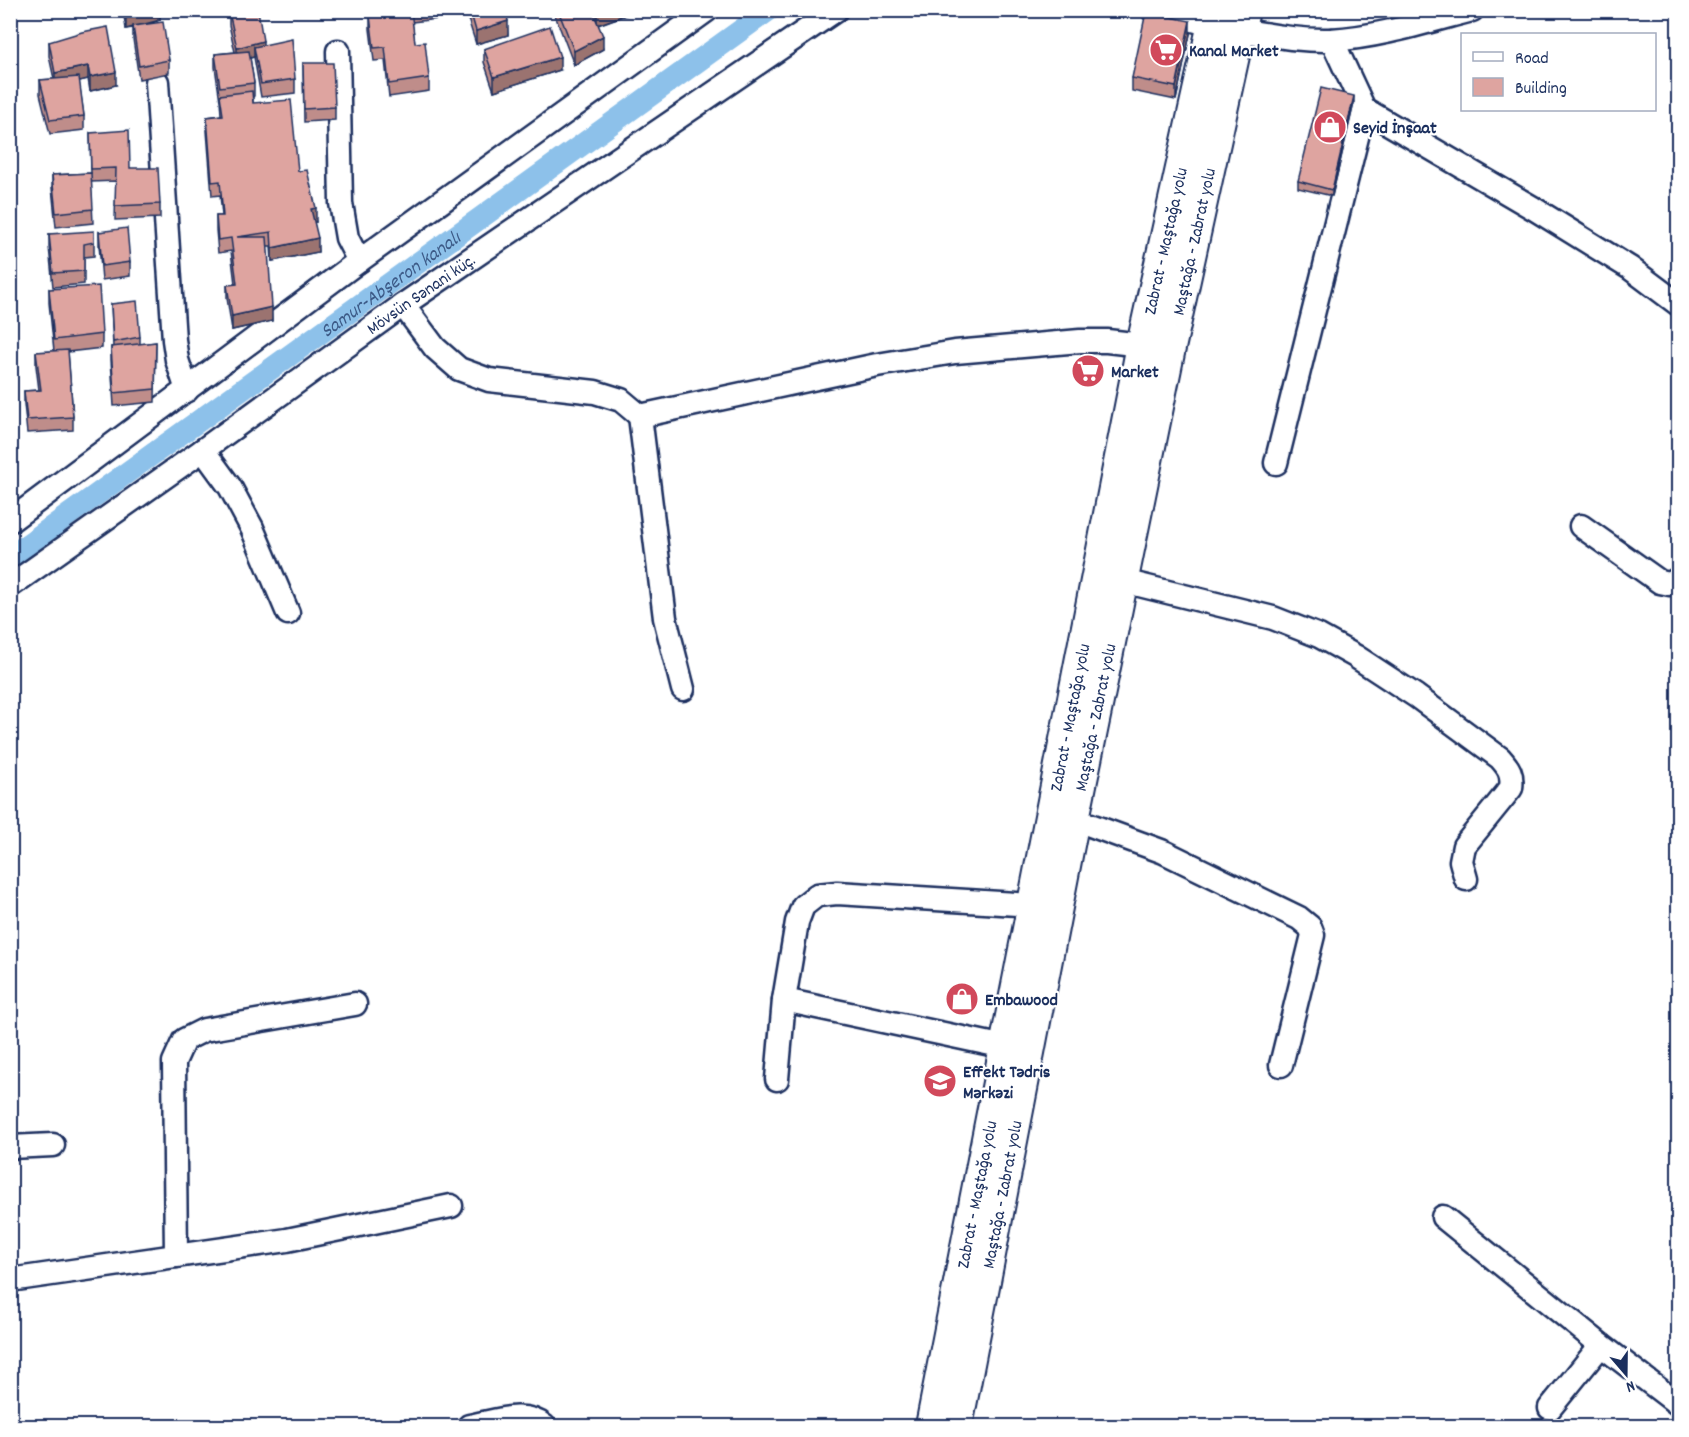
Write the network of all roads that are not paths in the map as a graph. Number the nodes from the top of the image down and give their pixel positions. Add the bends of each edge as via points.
1 (707, 10) edge
2 (836, 10) edge
3 (1153, 10) edge
4 (1472, 10) edge
5 (1228, 19) edge
6 (1332, 40) junction
7 (338, 51) dead end
8 (157, 82) dead end
9 (1364, 109) junction
10 (359, 261) junction
11 (1678, 304) edge
12 (403, 305) junction
13 (1142, 345) junction
14 (187, 390) junction
15 (640, 416) junction
16 (203, 450) junction
17 (1276, 463) dead end
18 (10, 521) edge
19 (1581, 526) dead end
20 (1678, 579) edge
21 (1123, 581) junction
22 (10, 586) edge
23 (288, 613) dead end
24 (683, 688) dead end
25 (1074, 819) junction
26 (1466, 879) dead end
27 (1032, 905) junction
28 (784, 1000) junction
29 (355, 1004) dead end
30 (1005, 1047) junction
31 (1281, 1065) dead end
32 (777, 1079) dead end
33 (53, 1145) dead end
34 (10, 1147) edge
35 (452, 1206) dead end
36 (1443, 1217) dead end
37 (176, 1256) junction
38 (10, 1280) edge
39 (1601, 1345) junction
40 (1678, 1404) edge
41 (1550, 1408) dead end
42 (469, 1426) edge
43 (544, 1426) edge
44 (931, 1426) edge
45 (957, 1426) edge

1 - 10 street
2 - 12 street, Mövsün Sənani küç.
3 - 5 street
4 - 6 street via 1375,34
5 - 6 street via 1294,39
5 - 13 main road, Zabrat - Maştağa yolu
5 - 21 main road, Maştağa - Zabrat yolu via 1172,337
6 - 9 street
7 - 10 street via 340,203 347,238
8 - 14 street via 174,340
9 - 11 street via 1621,262
9 - 17 street
10 - 14 street
12 - 15 street via 435,348 459,369 489,380 595,392 621,400
12 - 16 street, Mövsün Sənani küç.
13 - 15 street via 1080,341 956,352 877,364
13 - 27 main road, Zabrat - Maştağa yolu
14 - 18 street
15 - 24 street via 665,618
16 - 22 street, Mövsün Sənani küç.
16 - 23 street via 236,497
19 - 20 street via 1660,582 1670,584
21 - 25 main road, Maştağa - Zabrat yolu
21 - 26 street via 1273,618 1318,636 1416,696 1500,758 1509,768 1512,788 1464,846 1461,861
25 - 31 street via 1164,852 1310,927 1312,935
25 - 45 main road, Maştağa - Zabrat yolu
27 - 28 street via 817,895 803,906 797,921
27 - 30 main road, Zabrat - Maştağa yolu
28 - 30 street
28 - 32 street
29 - 37 street via 204,1030 184,1040 174,1062
30 - 44 main road, Zabrat - Maştağa yolu
33 - 34 street
35 - 37 street via 287,1240
36 - 39 street
37 - 38 street
39 - 40 street
39 - 41 street
42 - 43 street via 515,1417 535,1419

